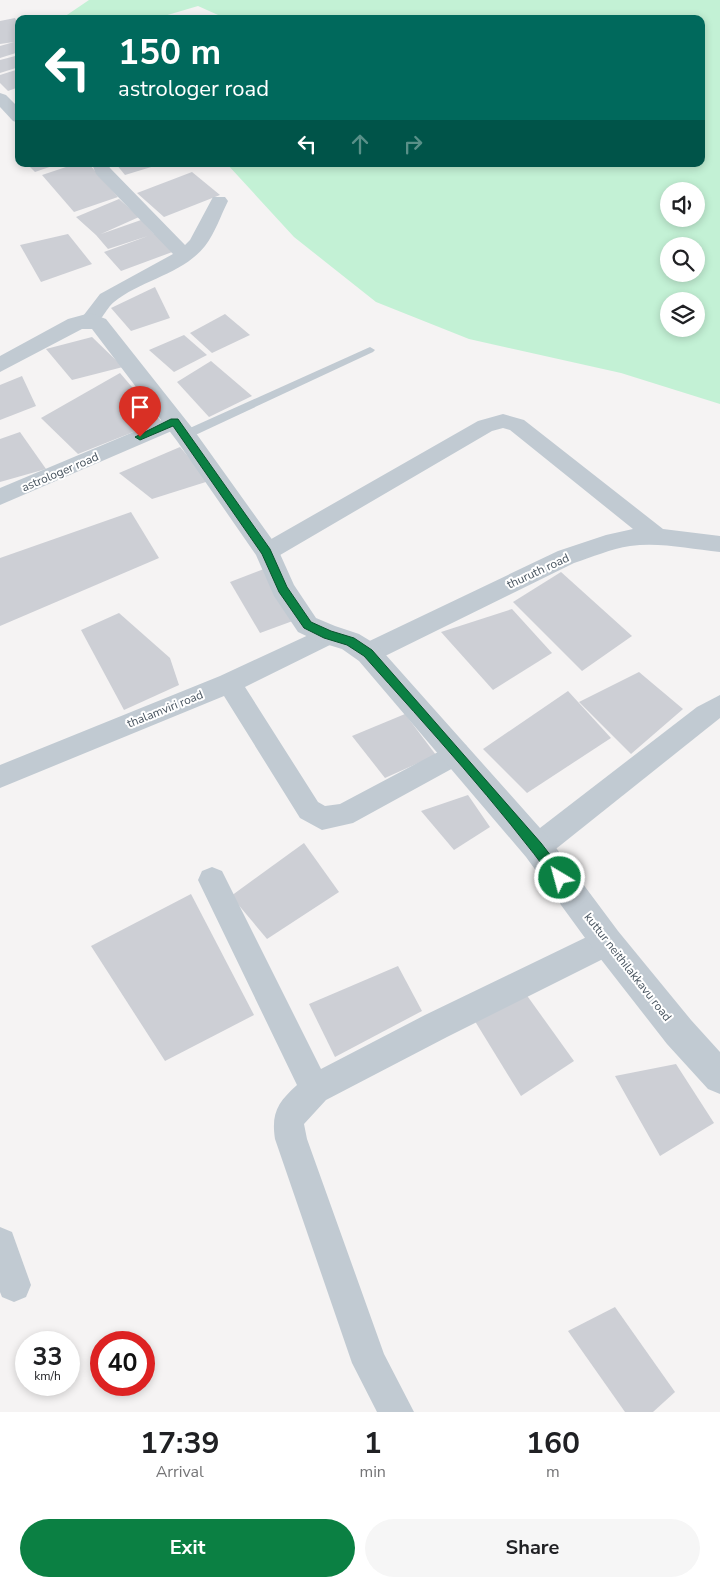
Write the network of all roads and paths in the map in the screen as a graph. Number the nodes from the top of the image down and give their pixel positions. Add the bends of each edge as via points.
1 (0, 98) edge
2 (15, 114) edge
3 (101, 167) edge
4 (219, 201) dead end
5 (184, 255) junction
6 (90, 320) junction
7 (370, 350) dead end
8 (0, 365) edge
9 (179, 428) junction
10 (0, 497) edge
11 (658, 537) junction
12 (720, 544) edge
13 (266, 552) junction
14 (328, 635) junction
15 (368, 653) junction
16 (229, 683) junction
17 (720, 705) edge
18 (457, 754) junction
19 (0, 777) edge
20 (537, 847) junction
21 (212, 880) dead end
22 (607, 942) junction
23 (720, 1077) edge
24 (316, 1089) junction
25 (0, 1244) edge
26 (14, 1286) dead end
27 (396, 1412) edge

1 - 2 street
3 - 5 street
4 - 5 street via 198,243
5 - 6 street via 107,298
6 - 8 street via 75,324
6 - 9 street, kuttur neithilakkavu road via 99,324
7 - 9 lane
9 - 10 street, astrologer road
9 - 13 street, kuttur neithilakkavu road
11 - 12 street, thuruth road
11 - 13 street via 517,425 502,421 485,426
11 - 15 street, thuruth road via 630,538 566,557
13 - 14 street, kuttur neithilakkavu road via 282,589 307,625
14 - 15 street, kuttur neithilakkavu road via 350,642
14 - 16 street, thalamviri road
15 - 18 street, kuttur neithilakkavu road
16 - 18 street via 308,810 322,818 344,815
16 - 19 street, thalamviri road
17 - 20 street
18 - 20 street, kuttur neithilakkavu road
20 - 22 street, kuttur neithilakkavu road
21 - 24 street
22 - 23 street, kuttur neithilakkavu road via 679,1032
22 - 24 street
24 - 27 street via 298,1105 288,1120 291,1139 370,1363
25 - 26 street

